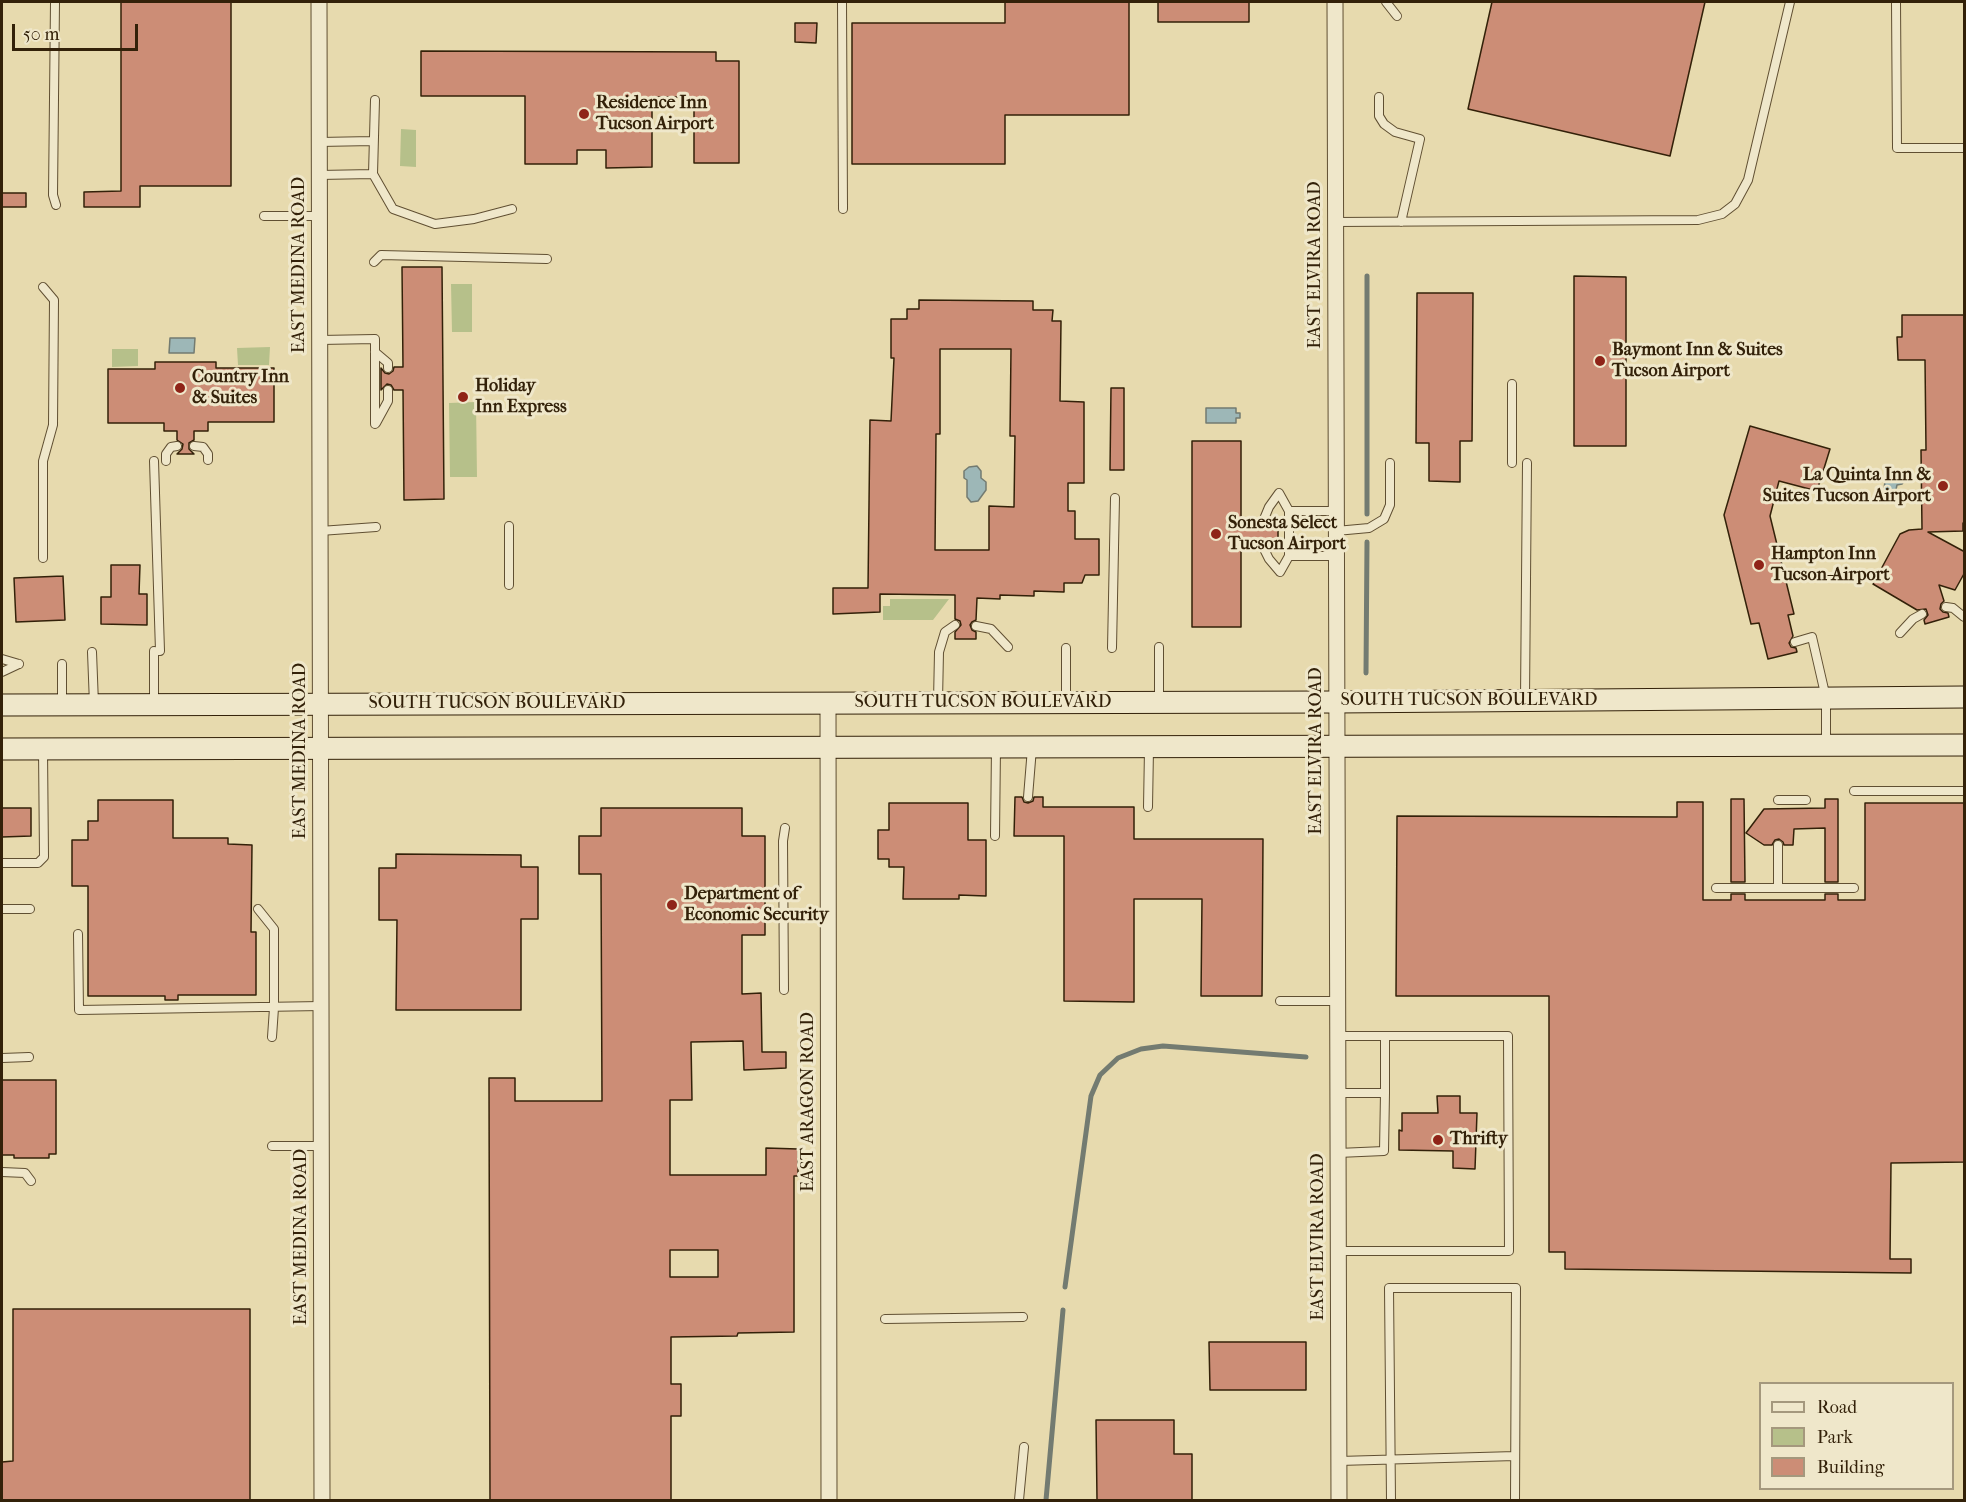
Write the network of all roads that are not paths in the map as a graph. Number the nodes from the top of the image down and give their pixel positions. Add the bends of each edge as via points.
1 (55, 2) edge
2 (319, 2) edge
3 (842, 2) edge
4 (1335, 2) edge
5 (1386, 2) edge
6 (1790, 2) edge
7 (1896, 2) edge
8 (1397, 16) dead end
9 (1379, 97) dead end
10 (375, 100) dead end
11 (319, 141) junction
12 (373, 141) junction
13 (1965, 148) edge
14 (373, 174) junction
15 (319, 175) junction
16 (56, 205) dead end
17 (512, 209) dead end
18 (843, 209) dead end
19 (264, 216) dead end
20 (320, 216) junction
21 (1335, 222) junction
22 (1401, 222) junction
23 (547, 259) dead end
24 (374, 262) dead end
25 (43, 287) dead end
26 (320, 340) junction
27 (375, 352) junction
28 (388, 368) dead end
29 (1512, 384) dead end
30 (388, 390) dead end
31 (177, 446) dead end
32 (194, 446) dead end
33 (208, 460) dead end
34 (154, 461) dead end
35 (166, 461) dead end
36 (1390, 463) dead end
37 (1512, 463) dead end
38 (1527, 463) dead end
39 (1115, 498) dead end
40 (1289, 511) junction
41 (1336, 511) junction
42 (1264, 519) dead end
43 (509, 526) dead end
44 (376, 527) dead end
45 (320, 531) junction
46 (1336, 531) junction
47 (1264, 549) dead end
48 (1289, 556) junction
49 (1336, 556) junction
50 (43, 558) dead end
51 (509, 585) dead end
52 (1946, 606) dead end
53 (1922, 614) dead end
54 (1965, 617) edge
55 (955, 625) dead end
56 (976, 626) dead end
57 (1900, 633) dead end
58 (1795, 642) dead end
59 (1159, 647) dead end
60 (1008, 648) dead end
61 (1066, 648) dead end
62 (1112, 648) dead end
63 (92, 652) dead end
64 (2, 659) edge
65 (62, 664) dead end
66 (2, 672) edge
67 (1965, 697) edge
68 (1826, 698) junction
69 (1525, 701) junction
70 (1159, 702) junction
71 (1336, 702) junction
72 (828, 703) junction
73 (938, 703) junction
74 (1066, 703) junction
75 (94, 704) junction
76 (154, 704) junction
77 (321, 704) junction
78 (2, 705) edge
79 (62, 705) junction
80 (1826, 745) junction
81 (1965, 745) edge
82 (1149, 746) junction
83 (1337, 746) junction
84 (828, 747) junction
85 (996, 747) junction
86 (1033, 747) junction
87 (2, 749) edge
88 (43, 749) junction
89 (320, 750) junction
90 (1854, 791) dead end
91 (1965, 791) edge
92 (1028, 797) dead end
93 (1778, 800) dead end
94 (1806, 800) dead end
95 (1148, 807) dead end
96 (785, 828) dead end
97 (995, 836) dead end
98 (1778, 845) dead end
99 (2, 863) edge
100 (1716, 888) dead end
101 (1778, 888) junction
102 (1854, 888) dead end
103 (2, 909) edge
104 (30, 909) dead end
105 (258, 909) dead end
106 (78, 934) dead end
107 (784, 990) dead end
108 (1338, 1000) junction
109 (1280, 1001) dead end
110 (321, 1006) junction
111 (274, 1008) junction
112 (1338, 1036) junction
113 (1385, 1036) junction
114 (272, 1037) dead end
115 (29, 1057) dead end
116 (2, 1058) edge
117 (1385, 1092) junction
118 (1338, 1093) junction
119 (272, 1146) dead end
120 (322, 1146) junction
121 (1338, 1154) junction
122 (2, 1172) edge
123 (31, 1181) dead end
124 (1339, 1251) junction
125 (1023, 1317) dead end
126 (885, 1319) dead end
127 (1024, 1447) dead end
128 (1515, 1456) junction
129 (1390, 1459) junction
130 (1339, 1461) junction
131 (322, 1500) edge
132 (829, 1500) edge
133 (1019, 1500) edge
134 (1339, 1500) edge
135 (1391, 1500) edge
136 (1515, 1500) edge

1 - 16 lane
2 - 11 street, EAST MEDINA ROAD
3 - 18 lane
4 - 21 street, EAST ELVIRA ROAD
5 - 8 lane
6 - 22 lane via 1748,180 1735,204 1722,214 1698,220
7 - 13 lane via 1896,148
9 - 22 lane via 1379,116 1384,124 1395,132 1420,139
10 - 12 lane
11 - 12 lane
11 - 15 street, EAST MEDINA ROAD
12 - 14 lane
14 - 15 lane
14 - 17 lane via 393,209 435,224
15 - 20 street, EAST MEDINA ROAD
19 - 20 lane
20 - 26 street, EAST MEDINA ROAD
21 - 22 lane
21 - 41 street, EAST ELVIRA ROAD
23 - 24 lane via 381,255
25 - 50 lane via 54,300 53,425 43,461
26 - 27 lane via 375,339
26 - 45 street, EAST MEDINA ROAD
27 - 28 lane via 388,363
27 - 30 lane via 375,424 388,401
29 - 37 lane
31 - 35 lane via 171,447
32 - 33 lane via 202,447
34 - 76 lane
36 - 46 lane via 1390,505 1384,519 1369,528
38 - 69 lane
39 - 62 lane
40 - 41 lane
40 - 42 lane via 1279,493
40 - 48 lane
41 - 46 street, EAST ELVIRA ROAD
43 - 51 lane
44 - 45 lane
45 - 77 street, EAST MEDINA ROAD
46 - 49 street, EAST ELVIRA ROAD
47 - 48 lane via 1280,572
48 - 49 lane
49 - 71 street, EAST ELVIRA ROAD
52 - 54 lane
53 - 57 lane
55 - 73 lane via 945,632 939,652
56 - 60 lane via 991,629
58 - 68 lane via 1812,637
59 - 70 lane
61 - 74 lane
63 - 75 lane
64 - 66 lane via 20,664
65 - 79 lane
67 - 68 main road, SOUTH TUCSON BOULEVARD
68 - 69 main road, SOUTH TUCSON BOULEVARD
68 - 80 lane
69 - 71 main road, SOUTH TUCSON BOULEVARD
70 - 71 main road, SOUTH TUCSON BOULEVARD
70 - 74 main road, SOUTH TUCSON BOULEVARD
71 - 83 street, EAST ELVIRA ROAD
72 - 73 main road, SOUTH TUCSON BOULEVARD
72 - 77 main road, SOUTH TUCSON BOULEVARD
72 - 84 street, EAST ARAGON ROAD
73 - 74 main road, SOUTH TUCSON BOULEVARD
75 - 76 main road, SOUTH TUCSON BOULEVARD
75 - 79 main road, SOUTH TUCSON BOULEVARD
76 - 77 main road, SOUTH TUCSON BOULEVARD
77 - 89 street, EAST MEDINA ROAD
78 - 79 main road, SOUTH TUCSON BOULEVARD
80 - 81 main road
80 - 83 main road
82 - 83 main road
82 - 86 main road
82 - 95 lane
83 - 108 street, EAST ELVIRA ROAD
84 - 85 main road
84 - 89 main road
84 - 132 street, EAST ARAGON ROAD
85 - 86 main road
85 - 97 lane
86 - 92 lane
87 - 88 main road
88 - 89 main road
88 - 99 lane via 44,857 38,863
89 - 110 street, EAST MEDINA ROAD
90 - 91 lane
93 - 94 lane
96 - 107 lane
98 - 101 lane
100 - 101 lane
101 - 102 lane
103 - 104 lane
105 - 111 lane via 274,929
106 - 111 lane via 79,1010
108 - 109 lane
108 - 112 street, EAST ELVIRA ROAD
110 - 111 lane
110 - 120 street, EAST MEDINA ROAD
111 - 114 lane
112 - 113 lane
112 - 118 street, EAST ELVIRA ROAD
113 - 117 lane
113 - 124 lane via 1508,1036 1509,1251
115 - 116 lane
117 - 118 lane
117 - 121 lane via 1384,1151
118 - 121 street, EAST ELVIRA ROAD
119 - 120 lane
120 - 131 street, EAST MEDINA ROAD
121 - 124 street, EAST ELVIRA ROAD
122 - 123 lane via 25,1173
124 - 130 street, EAST ELVIRA ROAD
125 - 126 lane
127 - 133 lane
128 - 129 lane
128 - 129 lane via 1515,1288 1389,1288
128 - 136 lane
129 - 130 lane
129 - 135 lane
130 - 134 street, EAST ELVIRA ROAD

